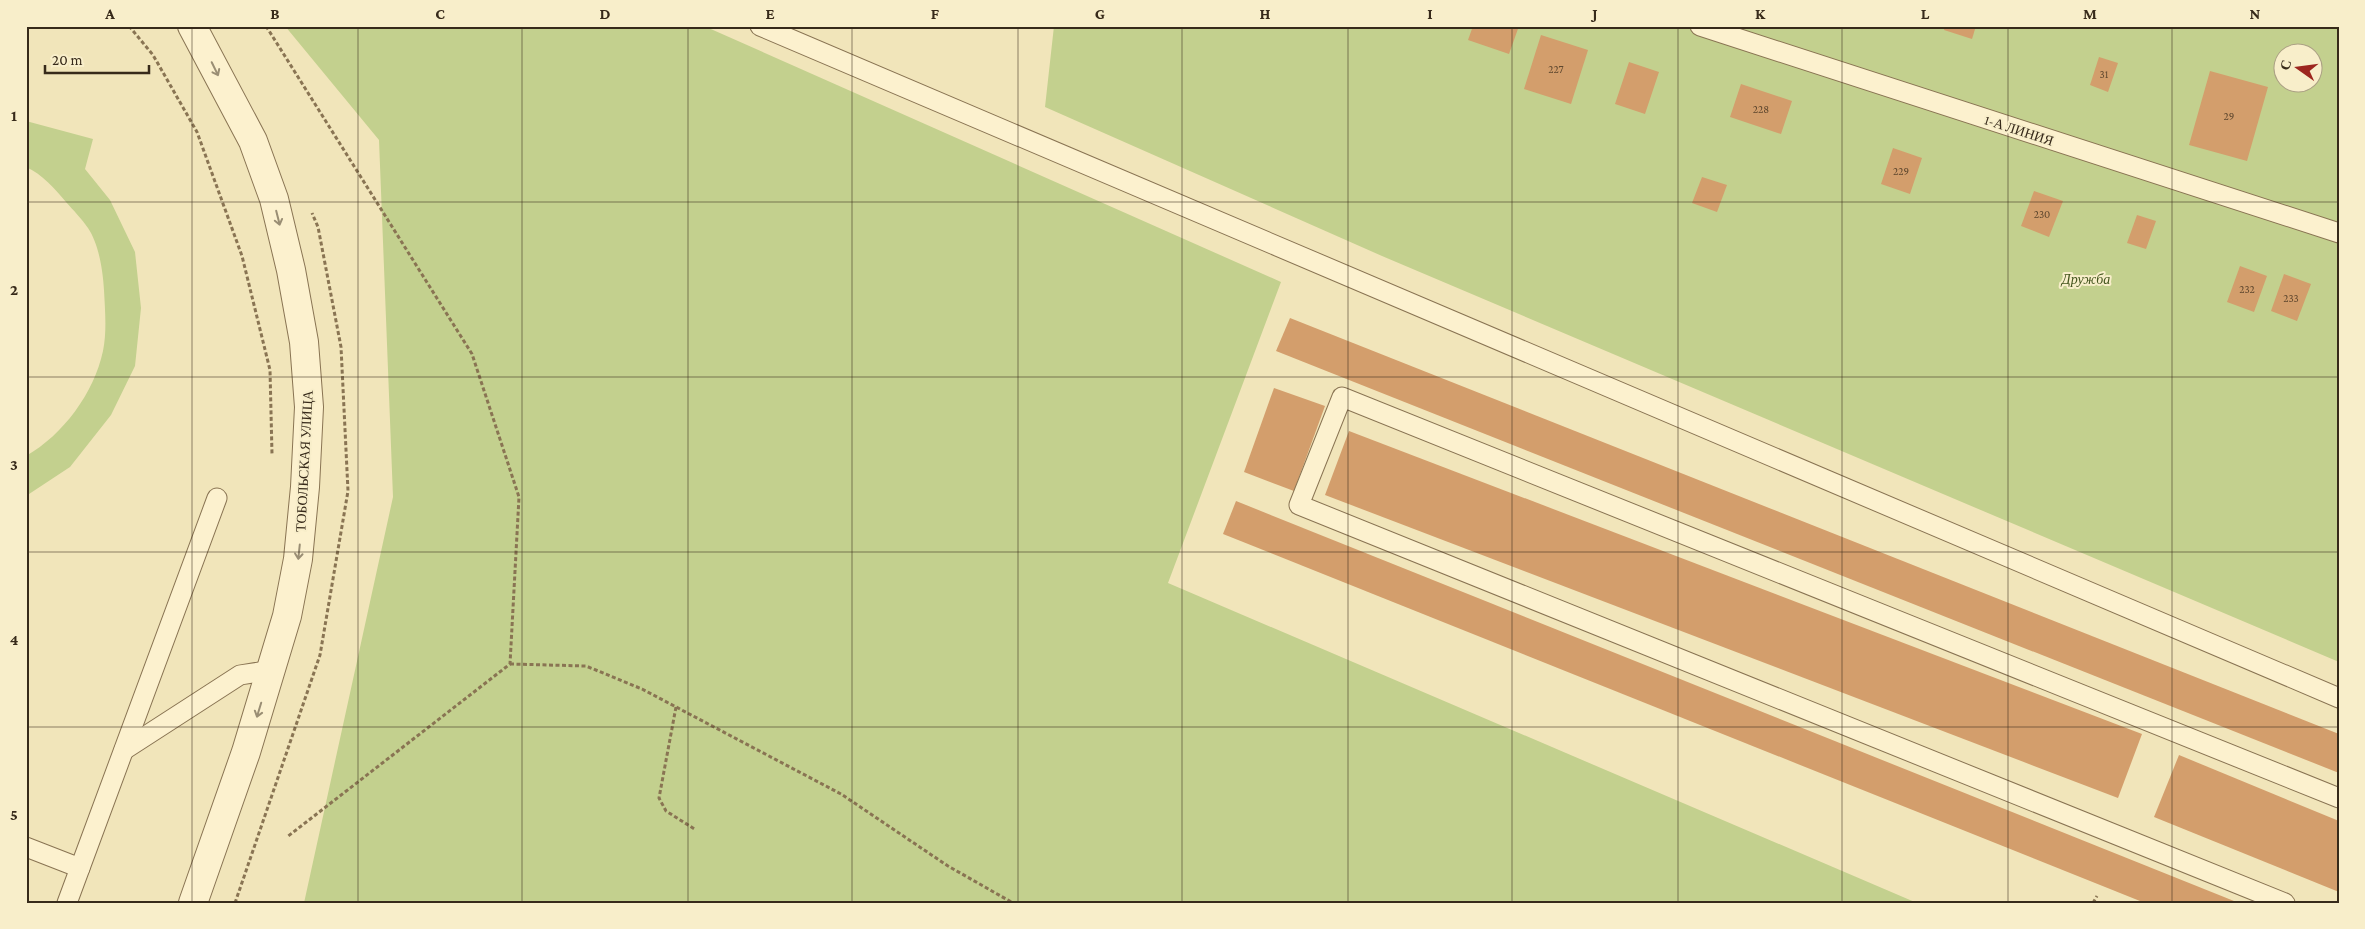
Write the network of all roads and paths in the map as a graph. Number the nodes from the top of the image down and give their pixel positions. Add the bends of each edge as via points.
1 (129, 26) edge
2 (192, 26) edge
3 (266, 26) edge
4 (760, 26) edge
5 (1700, 26) edge
6 (2339, 233) edge
7 (273, 458) dead end
8 (217, 498) dead end
9 (510, 664) junction
10 (272, 670) junction
11 (2339, 698) edge
12 (676, 707) junction
13 (124, 750) junction
14 (2339, 798) edge
15 (696, 830) dead end
16 (286, 837) dead end
17 (26, 847) edge
18 (80, 868) junction
19 (2097, 896) dead end
20 (68, 903) edge
21 (194, 903) edge
22 (1012, 903) edge
23 (2093, 903) edge
24 (2285, 903) edge

1 - 7 path via 153,55 197,132 242,256 270,370
2 -> 10 street, ТОБОЛЬСКАЯ УЛИЦА via 253,141 274,199 304,342 310,407 305,496 298,559
3 - 9 path via 472,354 520,497
4 - 11 lane
5 - 6 lane, 1-А ЛИНИЯ
8 - 13 lane
9 - 12 path via 586,666
9 - 16 path
10 - 13 lane via 240,675
10 -> 21 street, ТОБОЛЬСКАЯ УЛИЦА
12 - 15 path via 659,798 666,811
12 - 22 path via 841,794 948,866
13 - 18 lane
14 - 24 lane via 1342,397 1299,505
17 - 18 lane
18 - 20 lane
19 - 23 path

